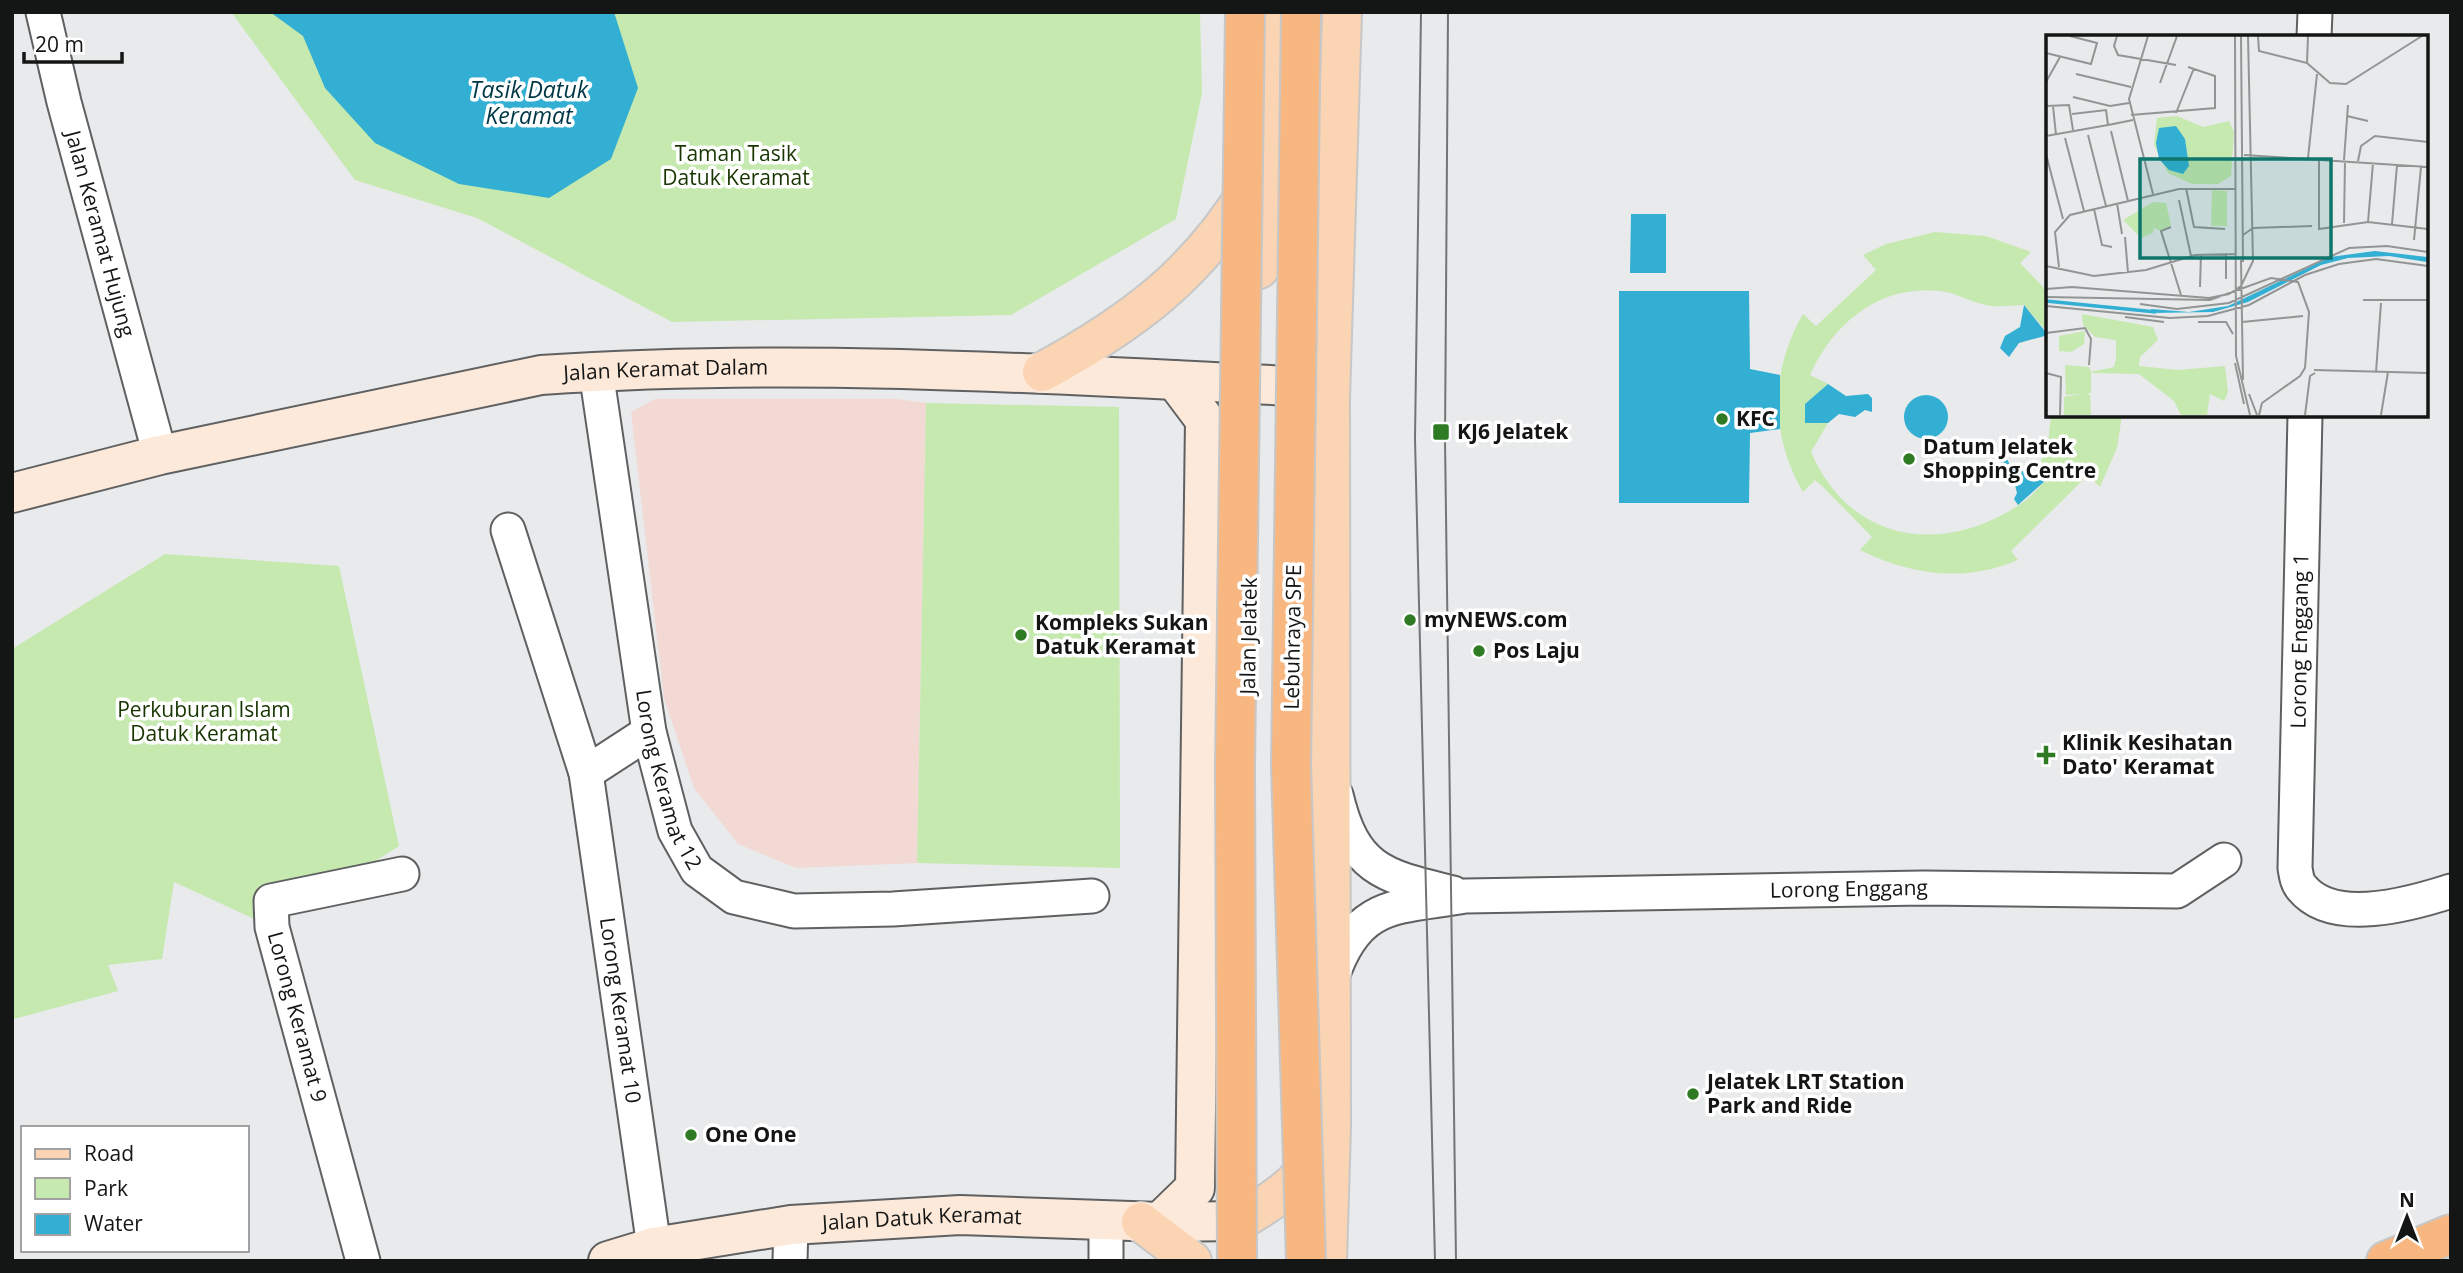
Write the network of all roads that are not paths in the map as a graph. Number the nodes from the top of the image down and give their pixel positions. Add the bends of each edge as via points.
1 (43, 12) edge
2 (1245, 12) edge
3 (1263, 12) edge
4 (1301, 12) edge
5 (2315, 12) edge
6 (1349, 21) edge
7 (2314, 35) edge
8 (1264, 163) junction
9 (596, 371) junction
10 (1042, 372) junction
11 (1175, 380) junction
12 (1254, 384) junction
13 (1331, 388) junction
14 (2305, 416) edge
15 (160, 455) junction
16 (12, 493) edge
17 (508, 530) dead end
18 (649, 732) junction
19 (1329, 765) junction
20 (1234, 767) junction
21 (586, 773) junction
22 (2224, 860) dead end
23 (402, 874) dead end
24 (2451, 891) edge
25 (1092, 896) dead end
26 (1465, 896) junction
27 (1329, 986) junction
28 (1331, 1127) junction
29 (1136, 1221) junction
30 (1240, 1221) junction
31 (2451, 1234) edge
32 (791, 1243) edge
33 (654, 1247) junction
34 (363, 1261) edge
35 (608, 1261) edge
36 (1106, 1261) edge
37 (1192, 1261) edge
38 (1227, 1261) edge
39 (1238, 1261) edge
40 (1306, 1261) edge
41 (1327, 1261) edge
42 (2386, 1261) edge

1 - 15 street, Jalan Keramat Hujung
2 - 20 highway, bridge
3 - 8 main road, Jalan Jelatek
4 - 40 highway, Lebuhraya SPE, bridge via 1291,766
5 - 7 street
6 - 13 main road
8 - 10 main road via 1207,250 1169,289 1129,321
8 - 12 main road, Jalan Jelatek
9 - 10 street, Jalan Keramat Dalam via 850,368
9 - 15 street, Jalan Keramat Dalam via 496,382
9 - 18 street, Lorong Keramat 12
10 - 11 street, Jalan Keramat Dalam
11 - 12 street, Jalan Keramat Dalam
11 - 29 street via 1205,420 1195,1188
12 - 13 street, Jalan Keramat Dalam
12 - 30 main road, Jalan Jelatek
13 - 19 main road
14 - 24 street, Lorong Enggang 1 via 2295,868 2300,887 2316,900 2351,911
15 - 16 street, Jalan Keramat Dalam
17 - 21 street, Lorong Keramat 10
18 - 21 street
18 - 25 street, Lorong Keramat 12 via 675,831 697,870 734,897 794,911
19 - 26 street, Lorong Enggang via 1343,823 1367,860 1405,881
19 - 27 main road
20 - 38 highway, bridge
20 - 39 highway, bridge
21 - 33 street, Lorong Keramat 10
22 - 26 street, Lorong Enggang via 2177,891 1923,888
23 - 34 street, Lorong Keramat 9 via 271,901 272,927
26 - 27 street, Lorong Enggang via 1374,915 1354,929
27 - 28 main road
28 - 30 main road via 1308,1169 1278,1198
28 - 41 main road
29 - 30 street, Jalan Datuk Keramat
29 - 32 street, Jalan Datuk Keramat via 960,1215
29 - 36 street
29 - 37 main road
30 - 39 main road, Jalan Jelatek
31 - 42 highway
32 - 33 street, Jalan Datuk Keramat
33 - 35 street, Jalan Datuk Keramat

